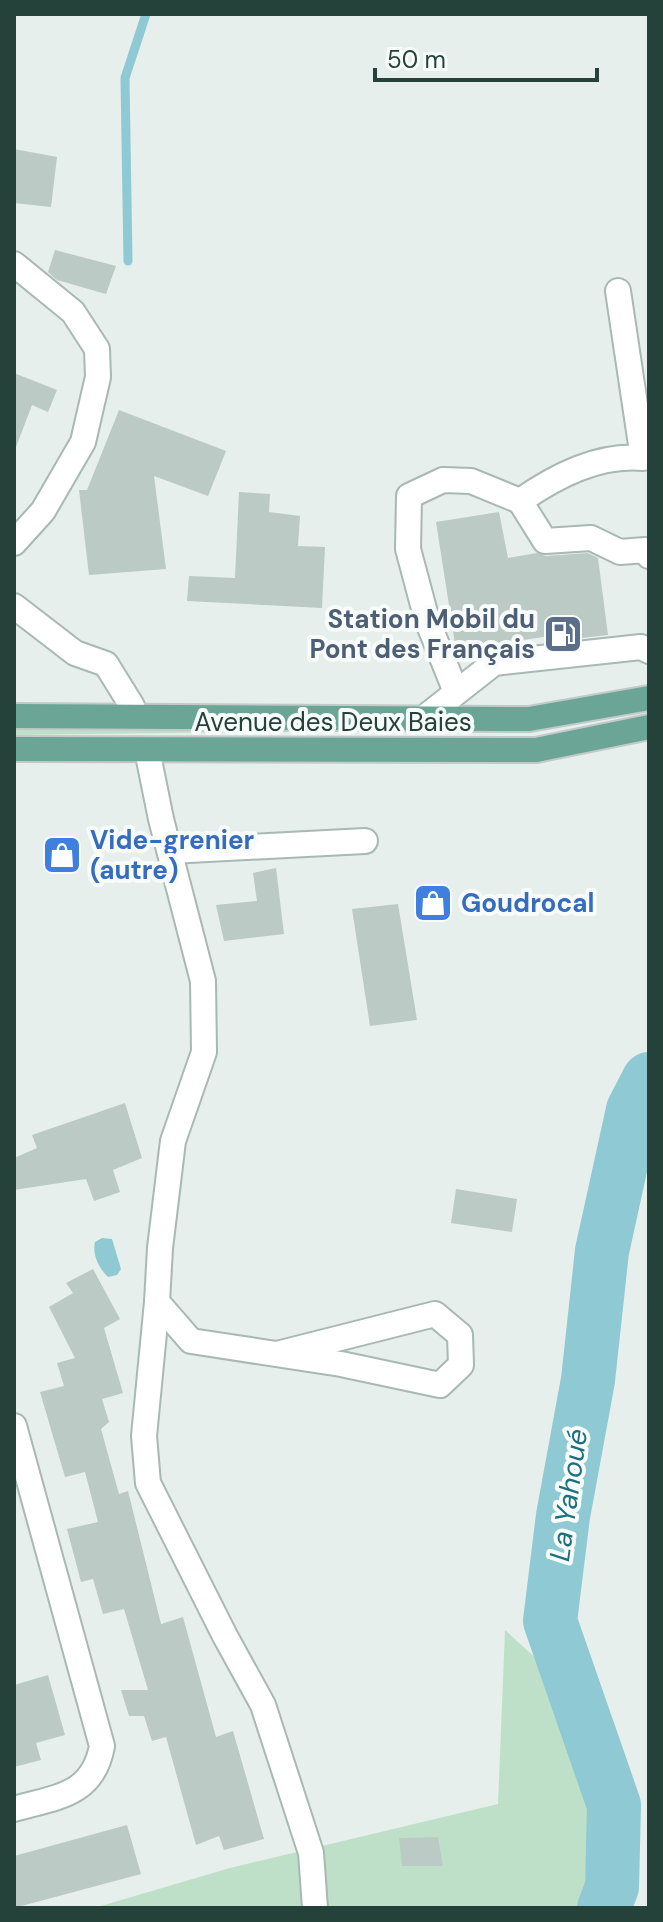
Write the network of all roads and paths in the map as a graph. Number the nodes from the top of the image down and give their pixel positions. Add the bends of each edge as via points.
1 (14, 264) edge
2 (618, 291) dead end
3 (520, 501) junction
4 (14, 543) edge
5 (649, 556) edge
6 (14, 606) edge
7 (649, 651) edge
8 (456, 692) junction
9 (649, 698) edge
10 (14, 716) edge
11 (134, 716) junction
12 (424, 718) junction
13 (649, 727) edge
14 (14, 749) edge
15 (147, 750) junction
16 (365, 841) dead end
17 (170, 851) junction
18 (157, 1302) junction
19 (277, 1354) junction
20 (14, 1426) edge
21 (14, 1809) edge
22 (315, 1908) edge

1 - 4 street via 73,312 97,349 98,377 83,442 43,511
2 - 3 street via 643,458 619,456 555,477
3 - 5 street via 545,541 591,538 620,552 645,550
3 - 8 street via 471,481 443,480 409,496 408,549 427,620
6 - 11 street via 75,653 106,664
7 - 8 street via 641,647 494,663
8 - 12 street
9 - 12 main road, Avenue des Deux Baies via 529,719
10 - 11 main road, Avenue des Deux Baies
11 - 12 main road, Avenue des Deux Baies
13 - 15 main road, Avenue des Deux Baies via 536,750
14 - 15 main road, Avenue des Deux Baies
15 - 17 street
16 - 17 street
17 - 18 street via 203,981 204,1052 173,1141
18 - 19 street via 191,1341
18 - 22 street via 144,1436 148,1483 263,1705 311,1853
19 - 19 street via 440,1385 461,1365 460,1335 435,1314
20 - 21 street via 102,1746 91,1778 81,1787

